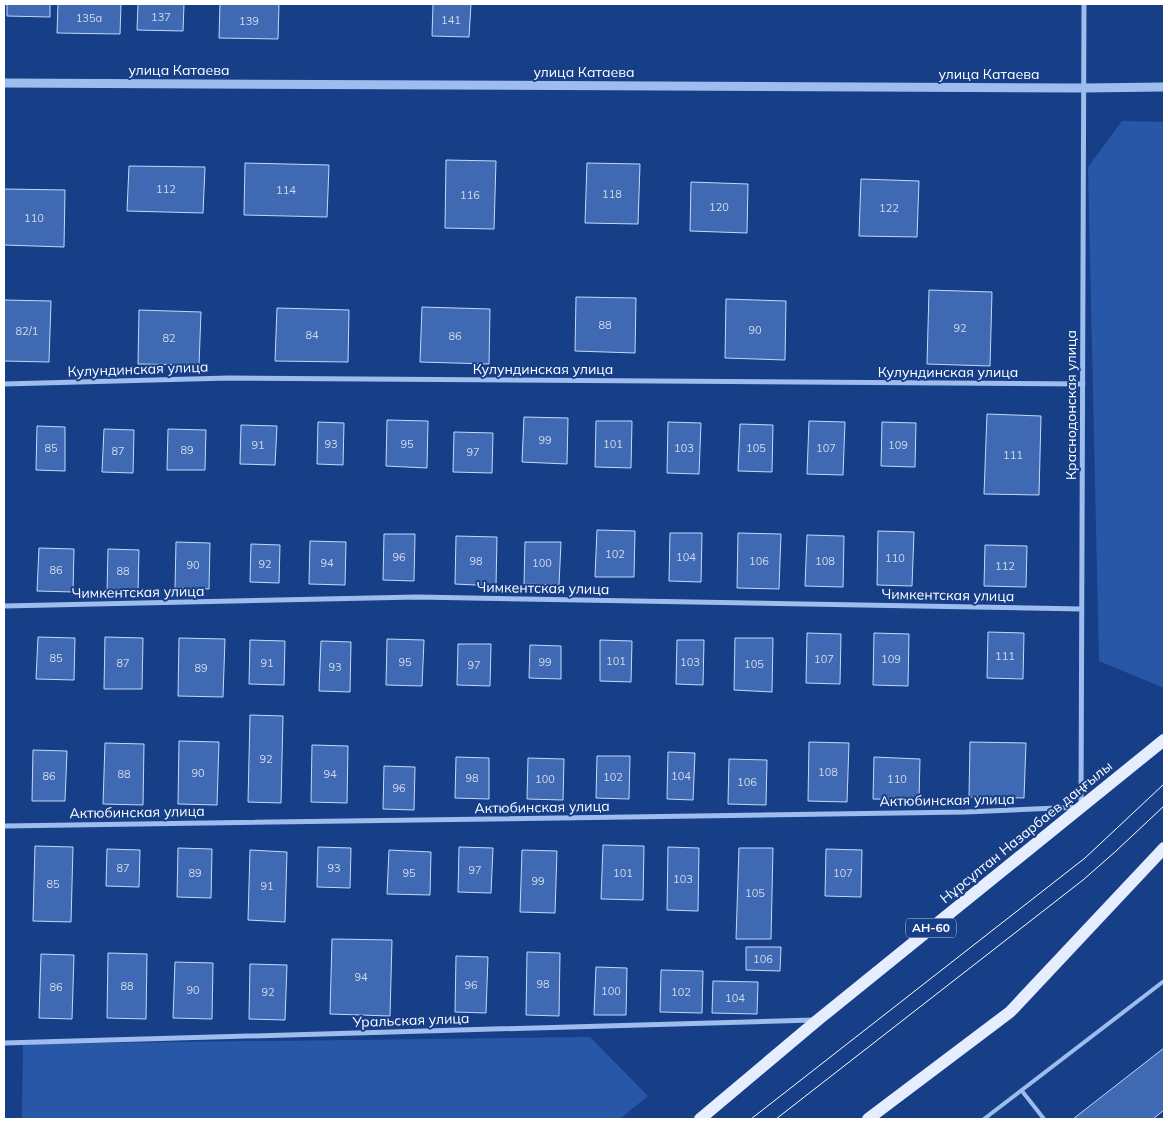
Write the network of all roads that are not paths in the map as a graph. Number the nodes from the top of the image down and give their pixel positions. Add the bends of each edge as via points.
1 (1084, 4) edge
2 (4, 83) edge
3 (1164, 87) edge
4 (1084, 88) junction
5 (4, 384) edge
6 (1083, 384) junction
7 (4, 606) edge
8 (1082, 609) junction
9 (1164, 740) edge
10 (1081, 807) junction
11 (4, 826) edge
12 (1164, 848) edge
13 (1164, 981) edge
14 (819, 1020) junction
15 (4, 1043) edge
16 (1022, 1090) junction
17 (700, 1119) edge
18 (868, 1119) edge
19 (984, 1119) edge
20 (1044, 1119) edge

1 - 4 street, Краснодонская улица
2 - 4 street, улица Катаева
3 - 4 street, улица Катаева
4 - 6 street, Краснодонская улица
5 - 6 street, Кулундинская улица via 229,378
6 - 8 street, Краснодонская улица
7 - 8 street, Чимкентская улица via 417,597
8 - 10 street, Краснодонская улица
9 - 10 main road, Нұрсұлтан Назарбаев даңғылы / АН-60
10 - 11 street, Актюбинская улица via 966,812
10 - 14 main road, Нұрсұлтан Назарбаев даңғылы / АН-60
12 - 18 main road via 1010,1012
13 - 16 lane
14 - 15 street, Уральская улица
14 - 17 main road, Нұрсұлтан Назарбаев даңғылы / АН-60
16 - 19 lane
16 - 20 lane

